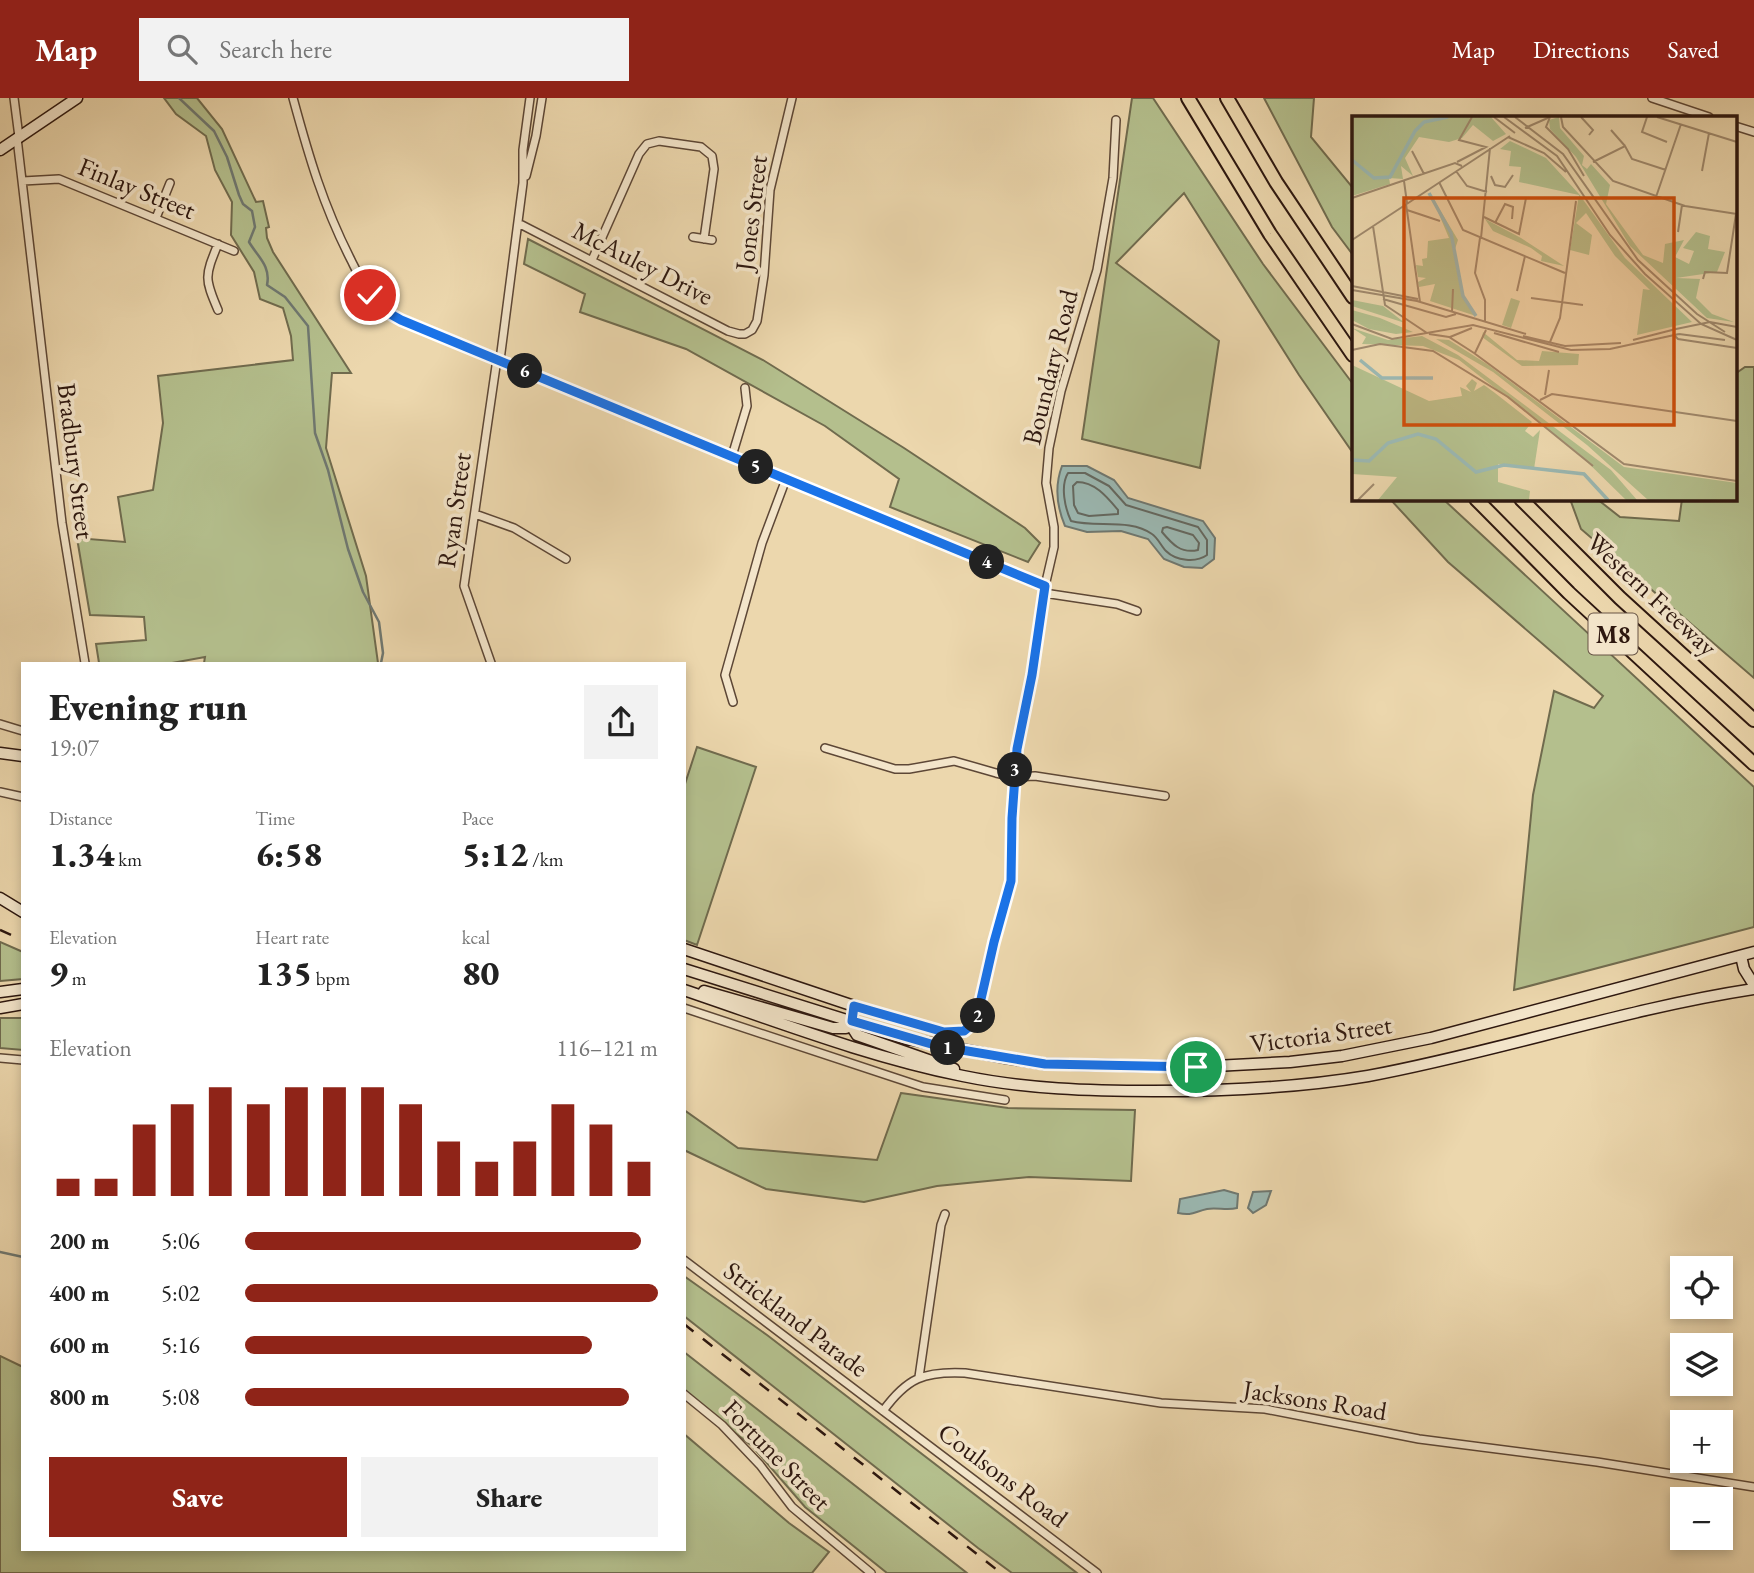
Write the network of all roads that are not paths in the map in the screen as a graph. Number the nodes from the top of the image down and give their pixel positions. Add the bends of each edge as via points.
1 (14, 98) edge
2 (77, 98) edge
3 (293, 98) edge
4 (530, 98) edge
5 (542, 98) edge
6 (793, 98) edge
7 (1186, 98) edge
8 (1227, 98) edge
9 (1238, 98) edge
10 (1652, 98) edge
11 (1706, 116) edge
12 (1116, 120) dead end
13 (1736, 126) edge
14 (1754, 132) edge
15 (18, 138) junction
16 (0, 150) edge
17 (23, 181) junction
18 (1276, 182) junction
19 (170, 183) dead end
20 (523, 183) junction
21 (156, 218) junction
22 (518, 223) junction
23 (694, 237) dead end
24 (218, 244) junction
25 (234, 251) dead end
26 (592, 260) junction
27 (1352, 296) edge
28 (218, 310) dead end
29 (750, 331) joint
30 (1352, 354) edge
31 (499, 360) junction
32 (745, 388) dead end
33 (732, 456) junction
34 (786, 479) junction
35 (1477, 500) edge
36 (1522, 500) edge
37 (475, 514) junction
38 (566, 559) dead end
39 (1045, 589) junction
40 (1137, 611) dead end
41 (85, 662) edge
42 (491, 662) edge
43 (733, 702) dead end
44 (1754, 720) edge
45 (0, 724) edge
46 (21, 730) edge
47 (825, 748) dead end
48 (0, 753) edge
49 (21, 756) edge
50 (1754, 765) edge
51 (1014, 777) junction
52 (0, 792) edge
53 (1165, 796) dead end
54 (21, 797) edge
55 (0, 898) edge
56 (21, 911) edge
57 (686, 950) edge
58 (1748, 954) edge
59 (686, 970) edge
60 (1754, 987) edge
61 (21, 989) edge
62 (686, 989) edge
63 (686, 989) edge
64 (0, 992) edge
65 (21, 1004) edge
66 (854, 1006) junction
67 (0, 1007) edge
68 (686, 1009) edge
69 (852, 1021) junction
70 (0, 1058) edge
71 (21, 1060) edge
72 (995, 1082) junction
73 (1005, 1100) dead end
74 (945, 1214) dead end
75 (686, 1262) edge
76 (919, 1377) junction
77 (686, 1396) edge
78 (883, 1411) junction
79 (1754, 1487) edge
80 (871, 1573) edge
81 (1097, 1573) edge

1 - 15 street, Bradbury Street
2 - 15 main road
3 - 31 street via 319,190 367,290 391,314
4 - 20 street, Ryan Street
5 - 20 street, Ryan Street
6 - 29 street, Jones Street via 772,181 758,317
7 - 30 highway via 1269,234
8 - 18 highway
9 - 18 highway
10 - 11 street
12 - 39 street, Boundary Road via 1113,178 1097,270 1049,448 1046,477 1054,541
13 - 14 street
15 - 16 main road
15 - 17 street, Bradbury Street
17 - 21 street, Finlay Street via 57,178
17 - 41 street, Bradbury Street via 62,523
18 - 27 highway
19 - 21 street
20 - 22 street, Ryan Street
21 - 24 street, Finlay Street
22 - 26 street, McAuley Drive
22 - 31 street, Ryan Street
23 - 26 street via 708,239 712,156 701,147 654,141 639,154
24 - 25 street, Finlay Street
24 - 28 street via 207,275
26 - 29 street, McAuley Drive via 728,331
31 - 33 street
31 - 37 street, Ryan Street
32 - 33 street via 747,406
33 - 34 street
34 - 39 street
34 - 43 street via 762,543 726,675
35 - 50 highway, M8 via 1569,593
36 - 44 highway, Western Freeway / M8 via 1620,598
37 - 38 street via 514,528
37 - 42 street, Ryan Street via 464,586
39 - 40 street
39 - 51 street, Boundary Road
45 - 46 street
47 - 51 street via 895,769 954,761
48 - 49 main road
51 - 53 street via 1035,776
51 - 66 street, Boundary Road via 1011,881 974,1024 949,1033
52 - 54 street
55 - 56 main road
57 - 66 main road
58 - 60 main road via 1744,969
58 - 69 main road, Victoria Street via 1431,1038 1290,1062 1196,1067 1045,1064 938,1046
59 - 69 main road, Victoria Street
60 - 72 main road, Victoria Street via 1398,1069 1312,1084 1127,1091
61 - 64 main road
62 - 69 main road via 828,1027 842,1029
63 - 72 main road, Victoria Street via 872,1053
65 - 67 main road
66 - 69 main road
68 - 73 street via 923,1087
69 - 72 main road via 853,1031 861,1037
70 - 71 street
74 - 76 street
75 - 78 street, Strickland Parade
76 - 78 street via 901,1388
76 - 79 street, Jacksons Road via 965,1373 1170,1404 1265,1409 1419,1439
77 - 80 street, Fortune Street via 732,1435 792,1507
78 - 81 street, Coulsons Road

